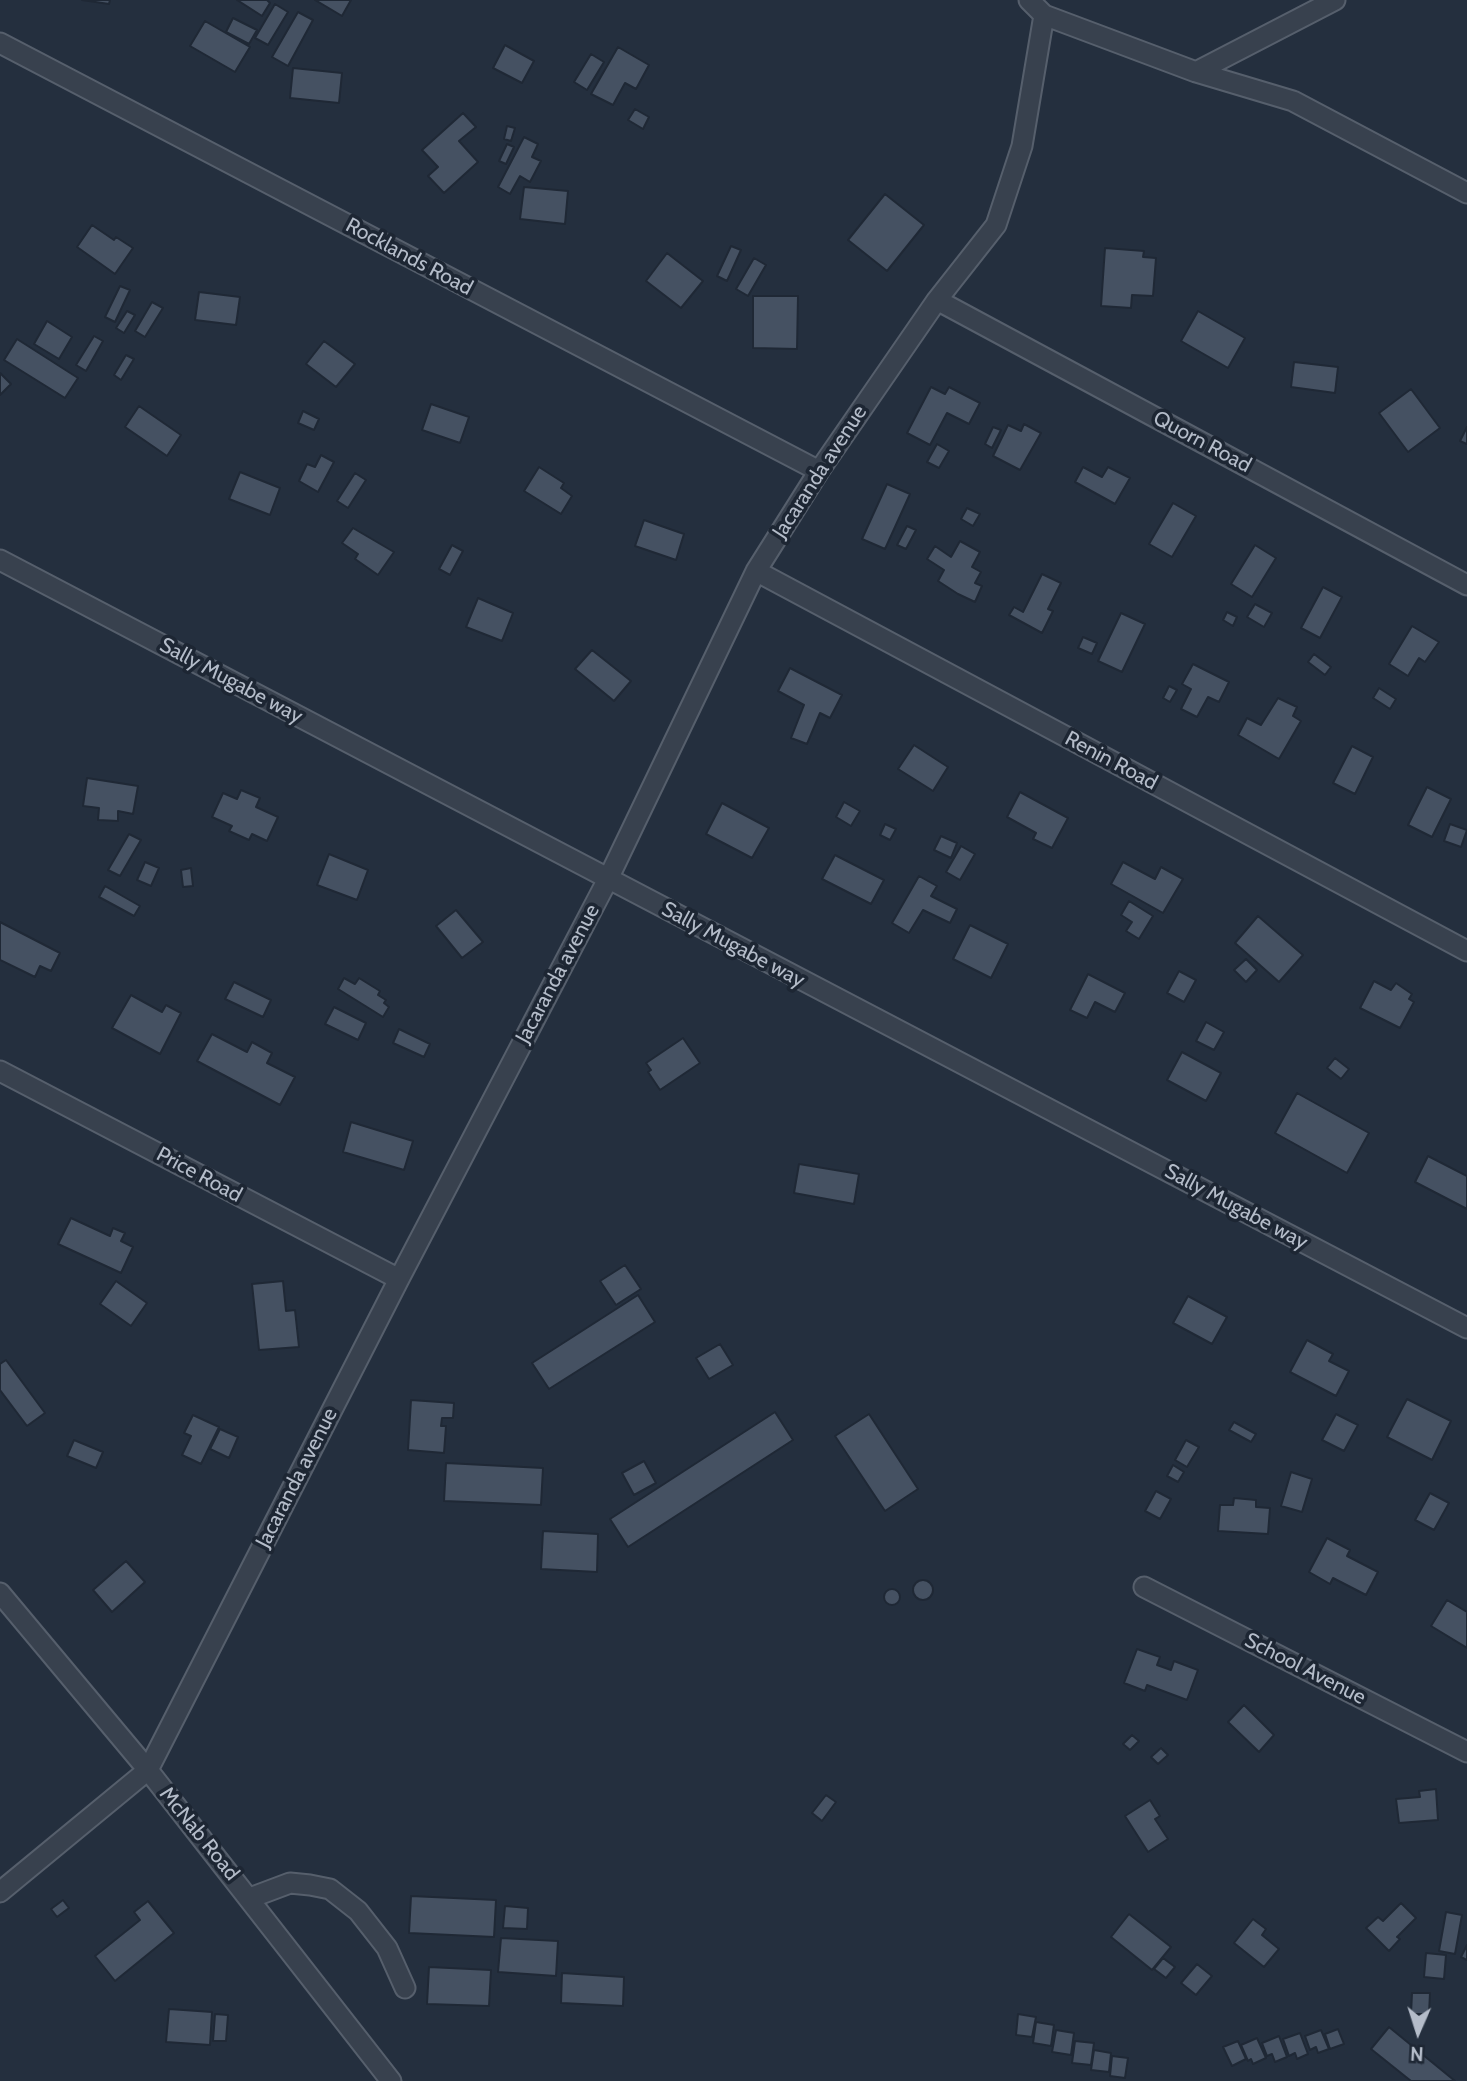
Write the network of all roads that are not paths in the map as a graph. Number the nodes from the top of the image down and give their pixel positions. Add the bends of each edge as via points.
1 (1029, 0) edge
2 (1335, 0) edge
3 (1044, 15) junction
4 (0, 43) edge
5 (1196, 72) junction
6 (1467, 193) edge
7 (937, 299) junction
8 (819, 471) junction
9 (0, 560) edge
10 (756, 571) junction
11 (1467, 585) edge
12 (608, 879) junction
13 (1467, 951) edge
14 (0, 1071) edge
15 (398, 1279) junction
16 (1467, 1328) edge
17 (1144, 1587) dead end
18 (0, 1593) edge
19 (1467, 1752) edge
20 (148, 1770) junction
21 (0, 1892) edge
22 (250, 1898) junction
23 (405, 1988) dead end
24 (391, 2081) edge

1 - 3 street
2 - 5 street
3 - 5 street
3 - 7 street, Jacaranda avenue via 1022,146 996,225
4 - 8 street, Rocklands Road
5 - 6 street via 1293,101
7 - 8 street, Jacaranda avenue
7 - 11 street, Quorn Road
8 - 10 street, Jacaranda avenue
9 - 12 street, Sally Mugabe way
10 - 12 street, Jacaranda avenue
10 - 13 street, Renin Road
12 - 15 street, Jacaranda avenue
12 - 16 street, Sally Mugabe way
14 - 15 street, Price Road
15 - 20 street, Jacaranda avenue
17 - 19 street, School Avenue
18 - 20 street, McNab Road
20 - 21 street, Jacaranda avenue
20 - 22 street, McNab Road
22 - 23 street via 290,1884 330,1889 358,1911 387,1948
22 - 24 street, McNab Road

